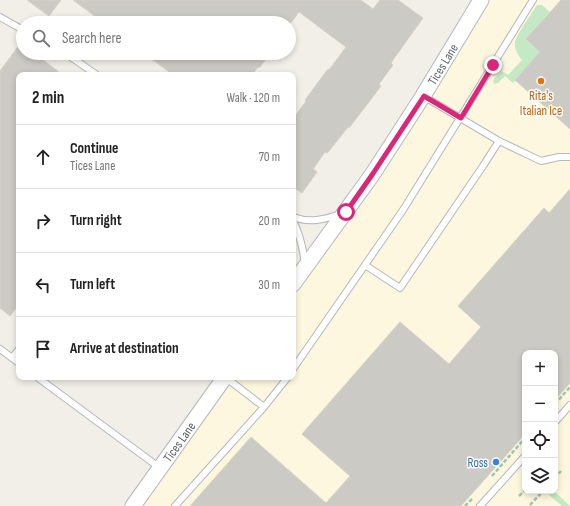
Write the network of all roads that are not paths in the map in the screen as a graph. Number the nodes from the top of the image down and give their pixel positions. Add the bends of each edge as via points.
1 (481, 0) edge
2 (533, 0) edge
3 (0, 17) edge
4 (16, 26) edge
5 (75, 60) edge
6 (93, 72) edge
7 (424, 96) junction
8 (461, 118) junction
9 (499, 141) junction
10 (570, 157) edge
11 (346, 212) junction
12 (296, 218) edge
13 (296, 226) edge
14 (365, 265) junction
15 (306, 266) junction
16 (296, 280) edge
17 (0, 349) edge
18 (16, 353) edge
19 (12, 358) junction
20 (16, 361) edge
21 (296, 365) edge
22 (41, 380) edge
23 (223, 380) edge
24 (229, 380) edge
25 (286, 380) edge
26 (570, 405) edge
27 (264, 407) junction
28 (558, 419) edge
29 (523, 458) edge
30 (160, 468) junction
31 (133, 506) edge
32 (175, 506) edge
33 (480, 506) edge

1 - 7 street, Tices Lane
2 - 8 lane
3 - 4 lane
5 - 6 lane
7 - 8 lane
7 - 11 street, Tices Lane
8 - 9 lane
8 - 14 lane
9 - 10 lane via 541,161
9 - 14 lane via 400,288
11 - 12 lane via 310,221
11 - 15 street, Tices Lane
13 - 15 lane
14 - 21 lane
15 - 16 street, Tices Lane
17 - 19 lane
18 - 19 lane
19 - 20 lane
22 - 30 lane
23 - 30 street, Tices Lane
24 - 27 lane
25 - 27 lane
26 - 28 lane
27 - 32 lane
29 - 33 lane
30 - 31 street, Tices Lane

